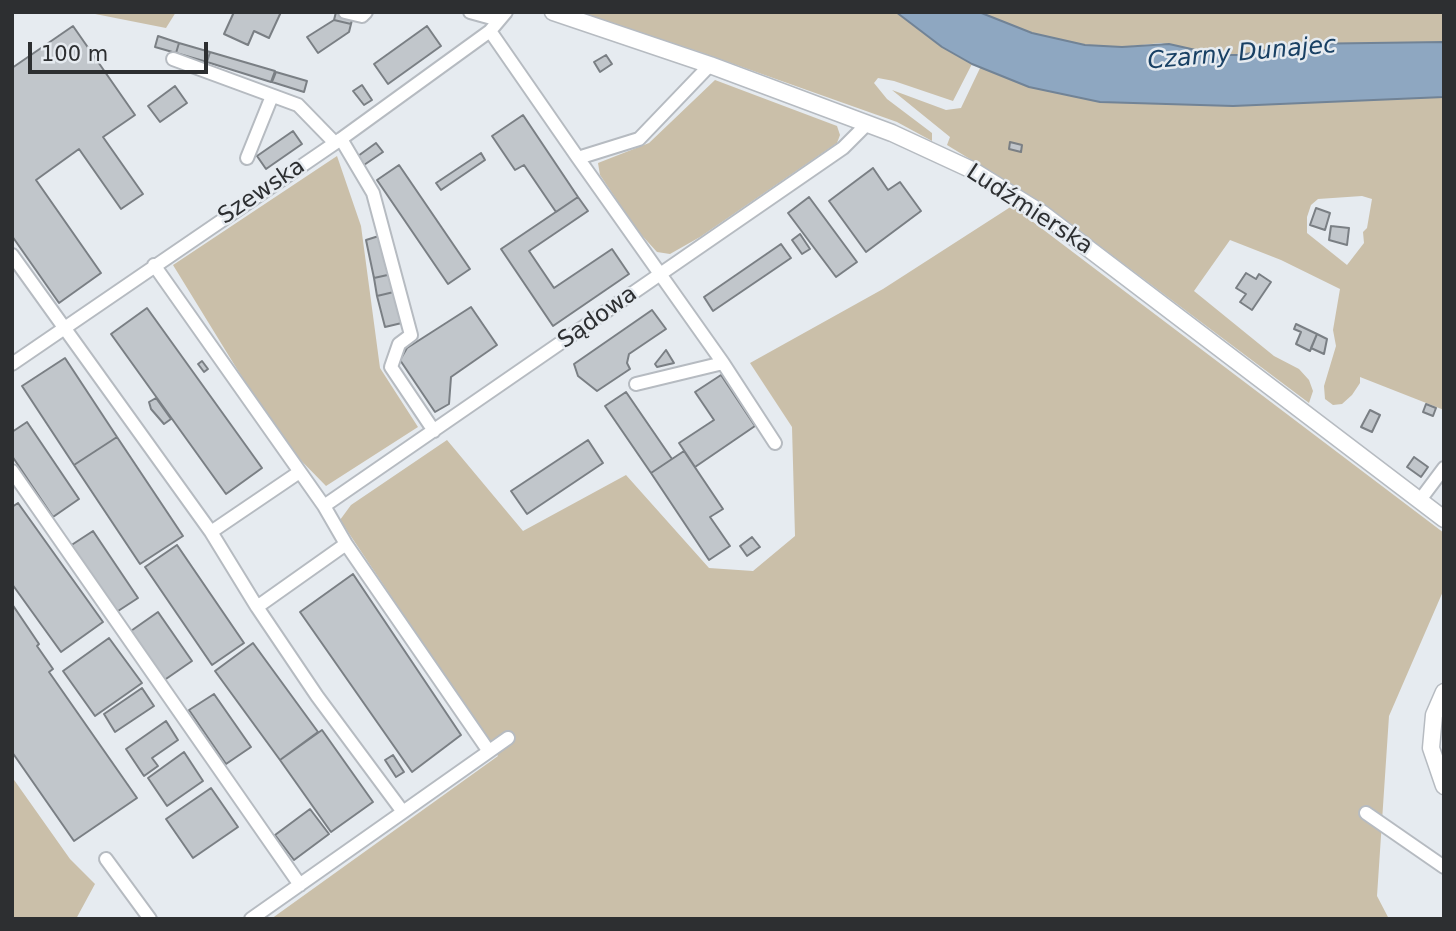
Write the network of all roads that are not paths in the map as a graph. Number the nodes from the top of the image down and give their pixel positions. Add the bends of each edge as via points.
1 (345, 12) edge
2 (366, 12) edge
3 (470, 12) edge
4 (553, 12) edge
5 (503, 16) edge
6 (490, 32) junction
7 (173, 60) dead end
8 (710, 65) junction
9 (272, 96) junction
10 (867, 124) junction
11 (338, 141) junction
12 (247, 158) dead end
13 (578, 158) junction
14 (12, 255) edge
15 (154, 265) junction
16 (660, 275) junction
17 (64, 329) junction
18 (723, 363) junction
19 (12, 364) edge
20 (636, 384) dead end
21 (434, 431) junction
22 (775, 443) dead end
23 (1444, 468) edge
24 (12, 471) edge
25 (298, 473) junction
26 (1420, 500) junction
27 (324, 506) junction
28 (1444, 519) edge
29 (211, 532) junction
30 (346, 544) junction
31 (257, 607) junction
32 (1444, 692) edge
33 (508, 738) dead end
34 (488, 750) junction
35 (1444, 786) edge
36 (402, 812) junction
37 (1366, 813) dead end
38 (106, 859) dead end
39 (1444, 867) edge
40 (300, 885) junction
41 (150, 919) edge
42 (251, 919) edge

1 - 2 street via 362,16
3 - 5 street
4 - 8 main road, Ludźmierska
5 - 6 street, Szewska
6 - 11 street, Szewska
6 - 13 street
7 - 9 street
8 - 10 main road, Ludźmierska
8 - 13 street via 639,139
9 - 11 street via 298,105
9 - 12 street
10 - 16 street, Sądowa via 844,148
10 - 26 main road, Ludźmierska via 960,164 1027,203
11 - 15 street, Szewska
11 - 21 street via 373,193 411,335 398,344 391,367
13 - 16 street
14 - 17 street
15 - 17 street, Szewska
15 - 25 street
16 - 18 street
16 - 21 street, Sądowa
17 - 19 street, Szewska
17 - 29 street
18 - 20 street
18 - 22 street
21 - 27 street, Sądowa
23 - 26 street
24 - 40 street
25 - 27 street
25 - 29 street
26 - 28 main road, Ludźmierska
27 - 30 street
29 - 31 street
30 - 31 street
30 - 34 street
31 - 36 street
32 - 35 main road via 1434,715 1431,748
33 - 34 street
34 - 36 street
36 - 40 street
37 - 39 street
38 - 41 street
40 - 42 street

